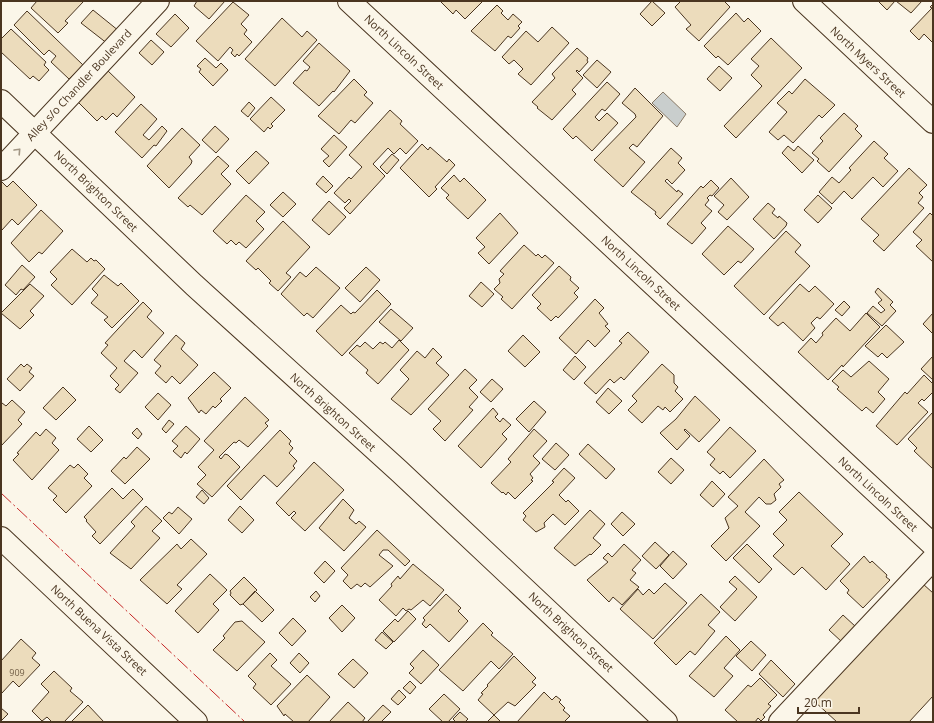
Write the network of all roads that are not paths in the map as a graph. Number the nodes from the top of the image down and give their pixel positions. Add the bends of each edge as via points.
1 (158, 1) edge
2 (349, 1) edge
3 (804, 1) edge
4 (1, 101) edge
5 (933, 122) edge
6 (34, 133) junction
7 (1, 169) edge
8 (1, 538) edge
9 (933, 545) edge
10 (933, 560) edge
11 (196, 722) edge
12 (666, 722) edge
13 (780, 722) edge

1 - 6 street, Alley s/o Chandler Boulevard
2 - 9 street, North Lincoln Street
3 - 5 street, North Myers Street
4 - 6 street, North Brighton Street
7 -> 6 street, Alley s/o Chandler Boulevard
6 - 12 street, North Brighton Street via 194,285 393,466
8 - 11 street, North Buena Vista Street
10 - 13 street

